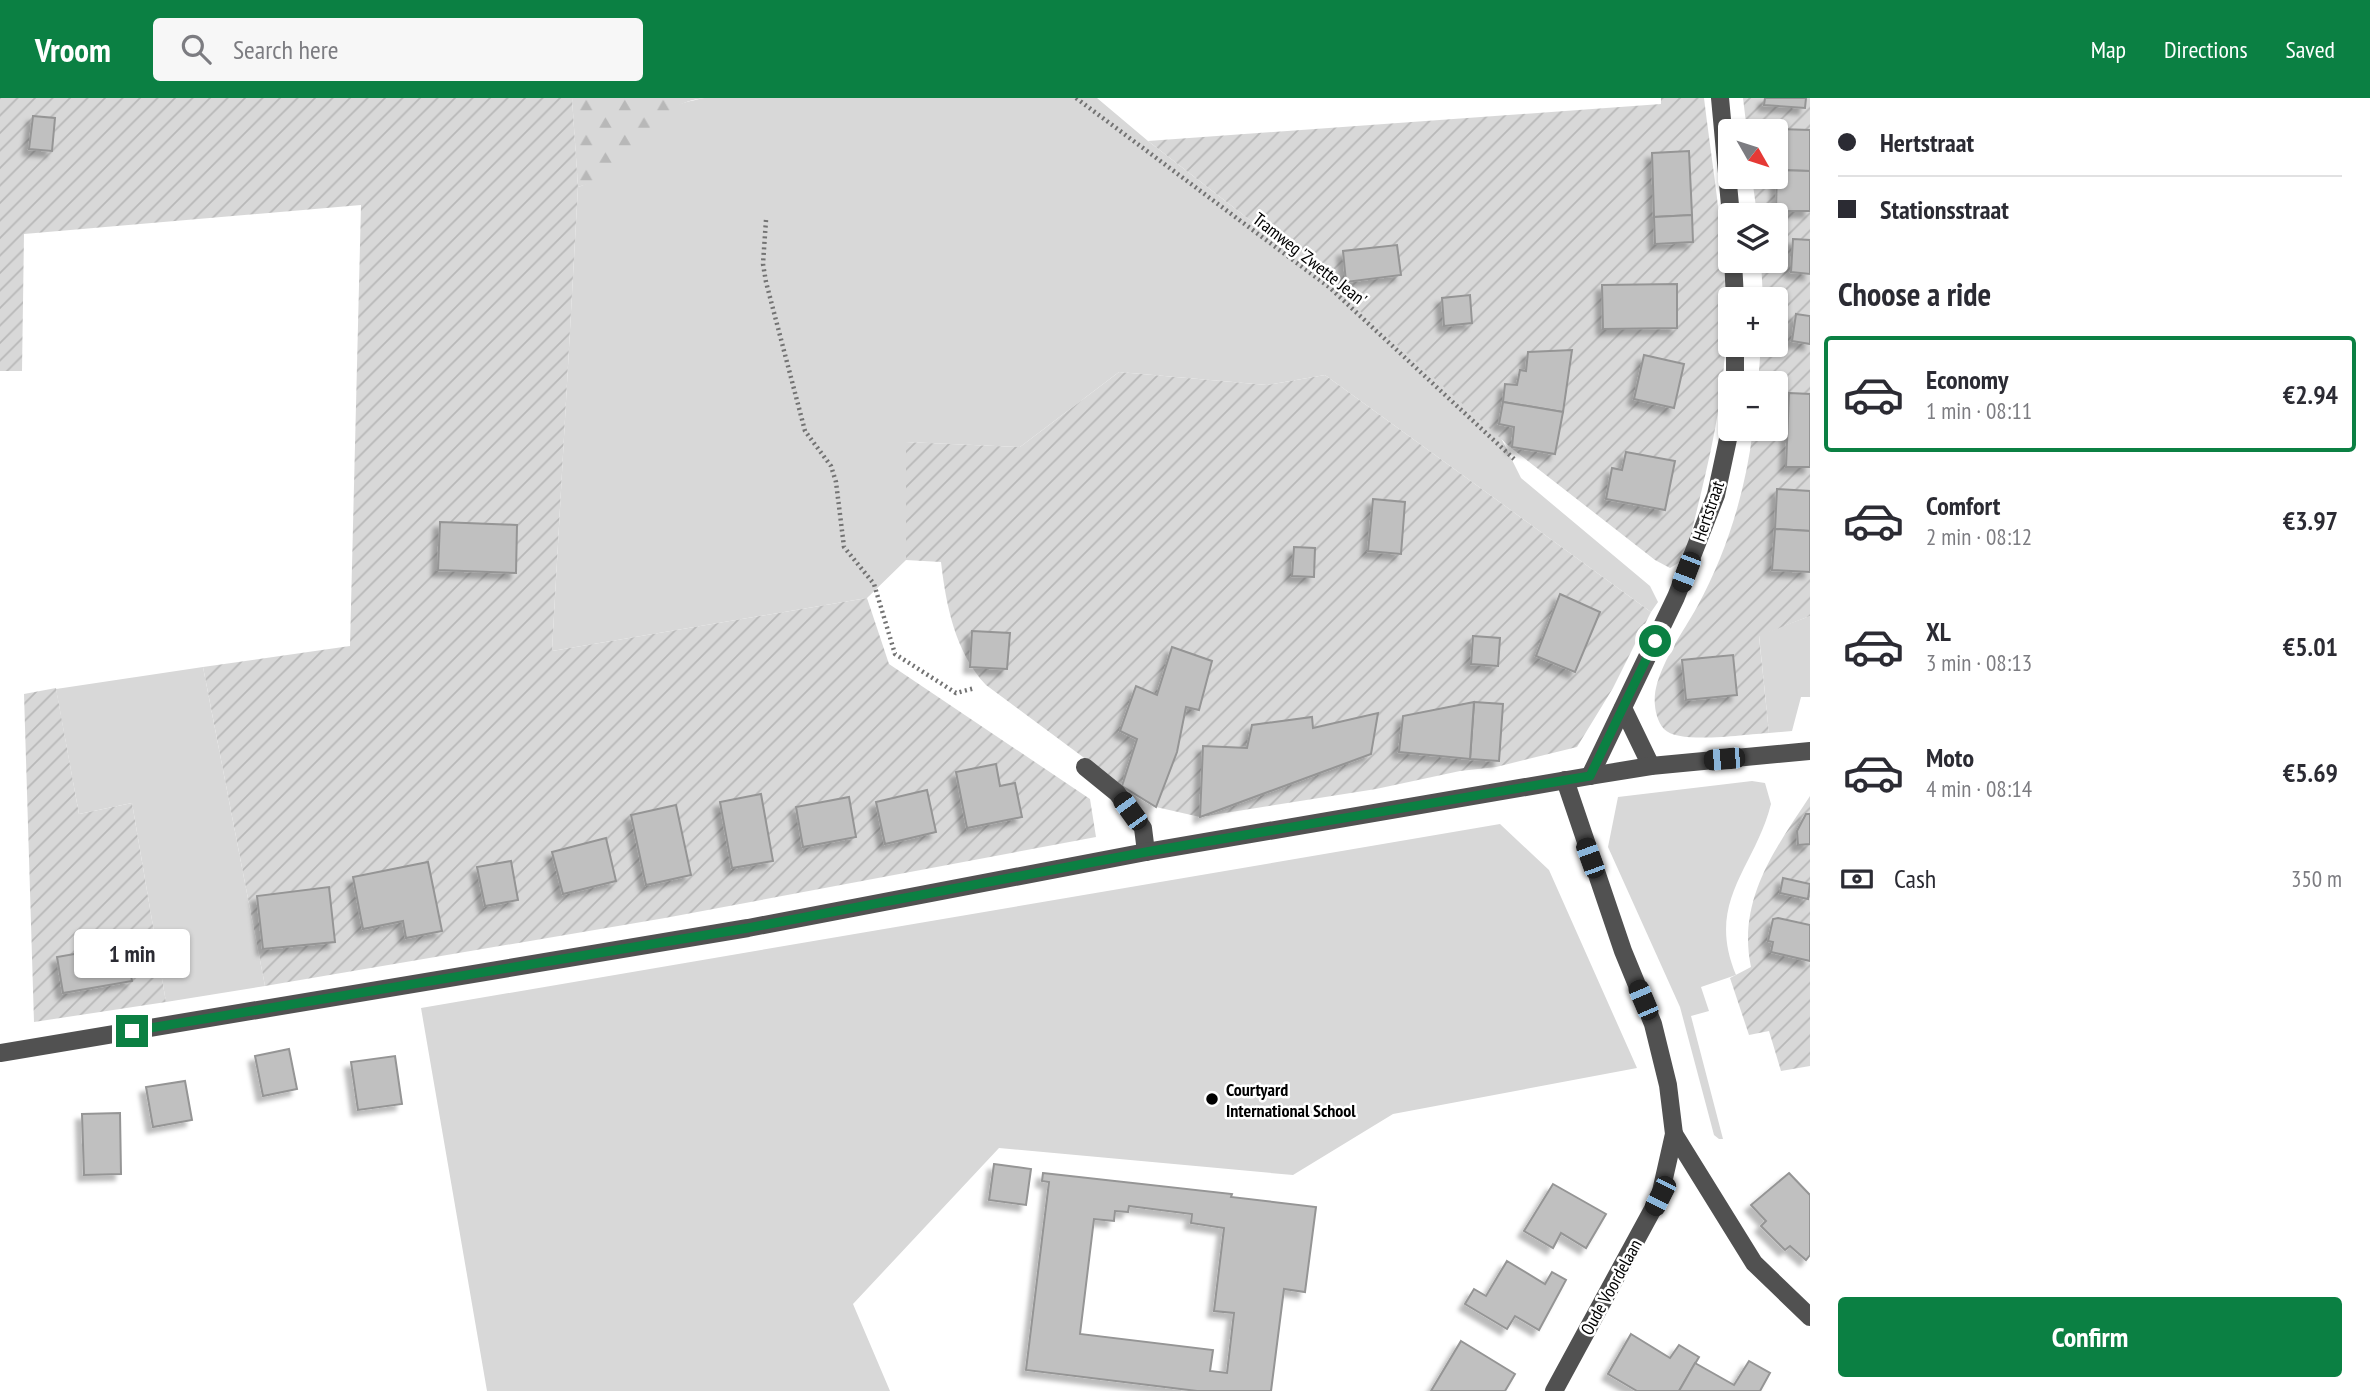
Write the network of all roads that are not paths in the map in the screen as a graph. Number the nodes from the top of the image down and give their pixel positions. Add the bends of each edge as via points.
1 (1720, 98) edge
2 (1730, 203) edge
3 (1728, 441) edge
4 (1623, 708) junction
5 (1810, 751) edge
6 (1651, 766) junction
7 (1085, 767) dead end
8 (1590, 776) junction
9 (1565, 780) junction
10 (1146, 852) junction
11 (0, 1053) edge
12 (1674, 1134) junction
13 (1810, 1317) edge
14 (1554, 1391) edge

1 - 2 street
3 - 4 street, Hertstraat via 1716,495 1676,597
4 - 6 street
4 - 8 street, Hertstraat
5 - 6 street
6 - 8 street
7 - 10 street via 1117,793 1143,828
8 - 9 street
9 - 10 street
9 - 12 street, Oude Voordelaan via 1653,1024
10 - 11 street via 748,928
12 - 13 street via 1754,1263
12 - 14 street, Oude Voordelaan via 1660,1196

